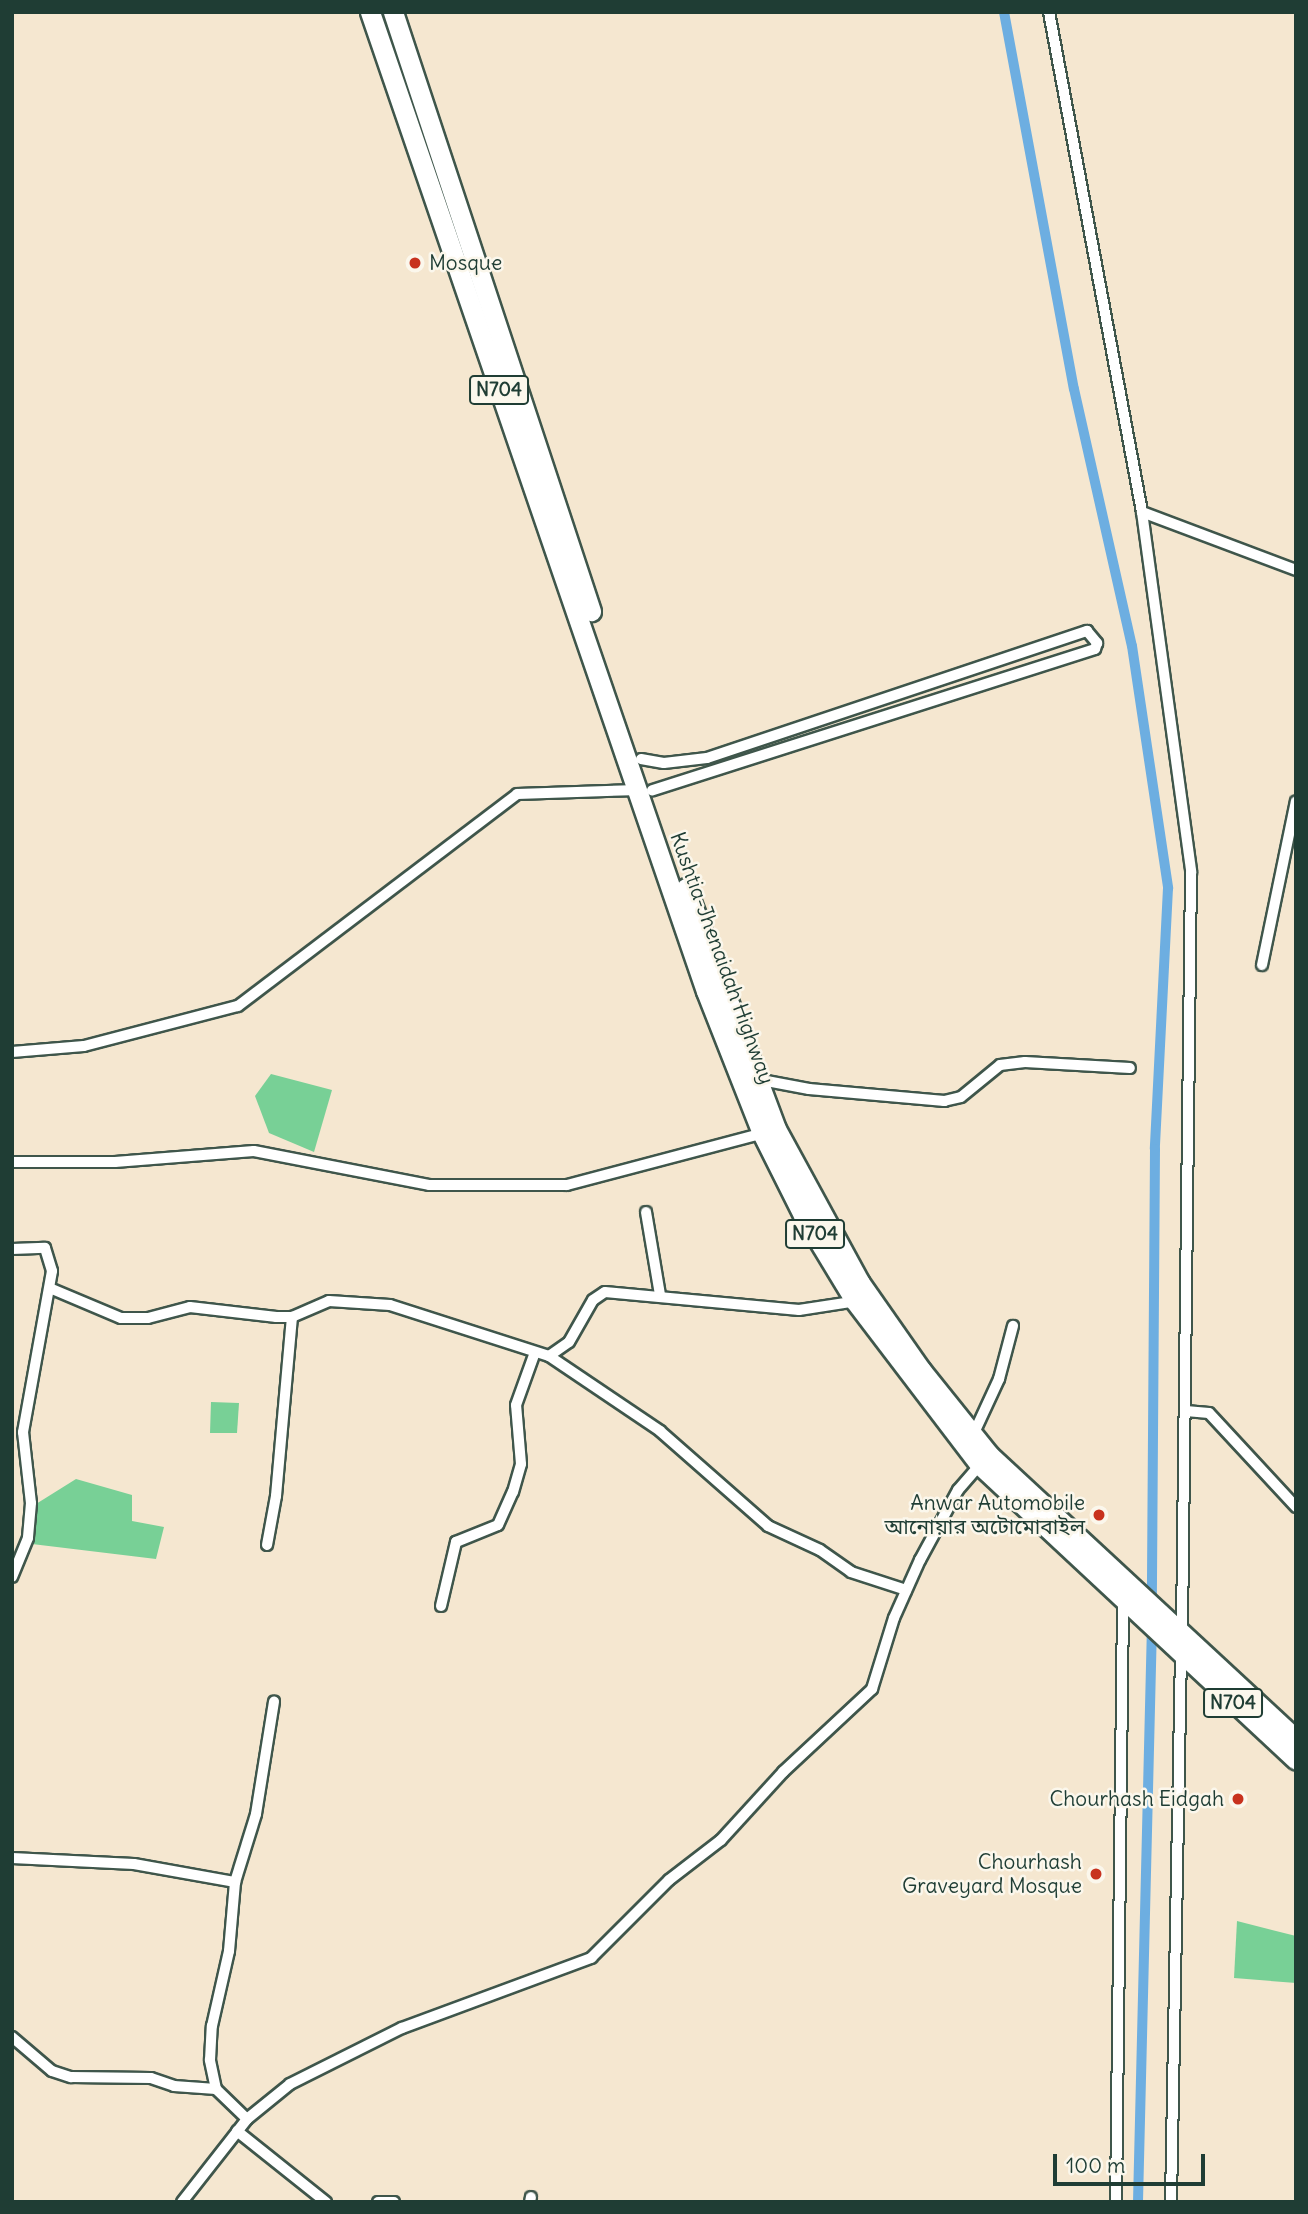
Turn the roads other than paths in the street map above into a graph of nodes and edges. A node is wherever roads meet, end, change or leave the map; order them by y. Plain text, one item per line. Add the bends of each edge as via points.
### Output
1 (370, 12) edge
2 (393, 12) edge
3 (1049, 12) edge
4 (1142, 512) junction
5 (1296, 570) edge
6 (642, 777) junction
7 (1296, 801) edge
8 (1262, 965) dead end
9 (12, 1052) edge
10 (1130, 1068) dead end
11 (756, 1079) junction
12 (769, 1131) junction
13 (12, 1162) edge
14 (646, 1212) dead end
15 (12, 1249) edge
16 (52, 1289) junction
17 (660, 1295) junction
18 (863, 1300) junction
19 (292, 1317) junction
20 (1013, 1326) dead end
21 (534, 1355) junction
22 (549, 1356) junction
23 (1186, 1411) junction
24 (974, 1433) junction
25 (984, 1460) junction
26 (1296, 1507) edge
27 (267, 1545) dead end
28 (12, 1577) edge
29 (906, 1590) junction
30 (1124, 1602) junction
31 (441, 1606) dead end
32 (1178, 1644) junction
33 (274, 1701) dead end
34 (1296, 1739) edge
35 (1296, 1760) edge
36 (12, 1858) edge
37 (235, 1882) junction
38 (12, 2037) edge
39 (216, 2090) junction
40 (247, 2119) junction
41 (237, 2131) junction
42 (182, 2202) edge
43 (326, 2202) edge
44 (378, 2202) edge
45 (394, 2202) edge
46 (1116, 2202) edge
47 (1171, 2202) edge

1 - 6 highway, Kushtia-Jhenaidah Highway / N704
2 - 6 highway, Kushtia-Jhenaidah Highway / N704
3 - 4 street
4 - 5 street
4 - 23 street via 1191,872
6 - 6 street via 664,763 707,758 1087,631 1097,643 1095,649
6 - 9 street via 517,794 238,1006 84,1046
6 - 11 highway, Kushtia-Jhenaidah Highway / N704
6 - 12 highway, Kushtia-Jhenaidah Highway / N704 via 706,991
7 - 8 street
10 - 11 street via 1025,1062 1000,1065 961,1097 944,1101 809,1089
11 - 12 highway, Kushtia-Jhenaidah Highway / N704
12 - 13 street via 567,1185 429,1185 254,1151 115,1162
12 - 18 highway, Kushtia-Jhenaidah Highway / N704
14 - 17 street
15 - 16 street via 45,1248
16 - 19 street via 121,1318 148,1318 190,1307
16 - 28 street via 23,1432 31,1503 28,1538
17 - 18 street via 799,1310
17 - 22 street via 605,1292 593,1300 569,1342
18 - 24 highway, Kushtia-Jhenaidah Highway / N704
18 - 25 highway, Kushtia-Jhenaidah Highway / N704
19 - 21 street via 329,1301 390,1305 471,1328
19 - 27 street via 276,1496
20 - 24 street via 999,1379
21 - 22 street
21 - 31 street via 516,1405 520,1464 513,1492 498,1525 456,1542
22 - 29 street via 660,1431 768,1526 820,1550 851,1572
23 - 26 street via 1209,1413
23 - 32 street
24 - 25 highway, Kushtia-Jhenaidah Highway / N704
25 - 29 street via 958,1490
25 - 30 highway, Kushtia-Jhenaidah Highway / N704
25 - 32 highway, Kushtia-Jhenaidah Highway / N704 via 1127,1579
29 - 40 street via 872,1689 783,1772 721,1840 669,1881 594,1956 402,2028 289,2084
30 - 32 highway, Kushtia-Jhenaidah Highway / N704
30 - 46 street
32 - 34 highway, Kushtia-Jhenaidah Highway / N704
32 - 35 highway, Kushtia-Jhenaidah Highway / N704
32 - 47 street
33 - 37 street via 256,1814
36 - 37 street via 134,1864
37 - 39 street via 229,1951 212,2026 210,2060
38 - 39 street via 52,2071 71,2077 151,2078 174,2086
39 - 40 street
40 - 41 street
41 - 42 street
41 - 43 street
44 - 45 street

